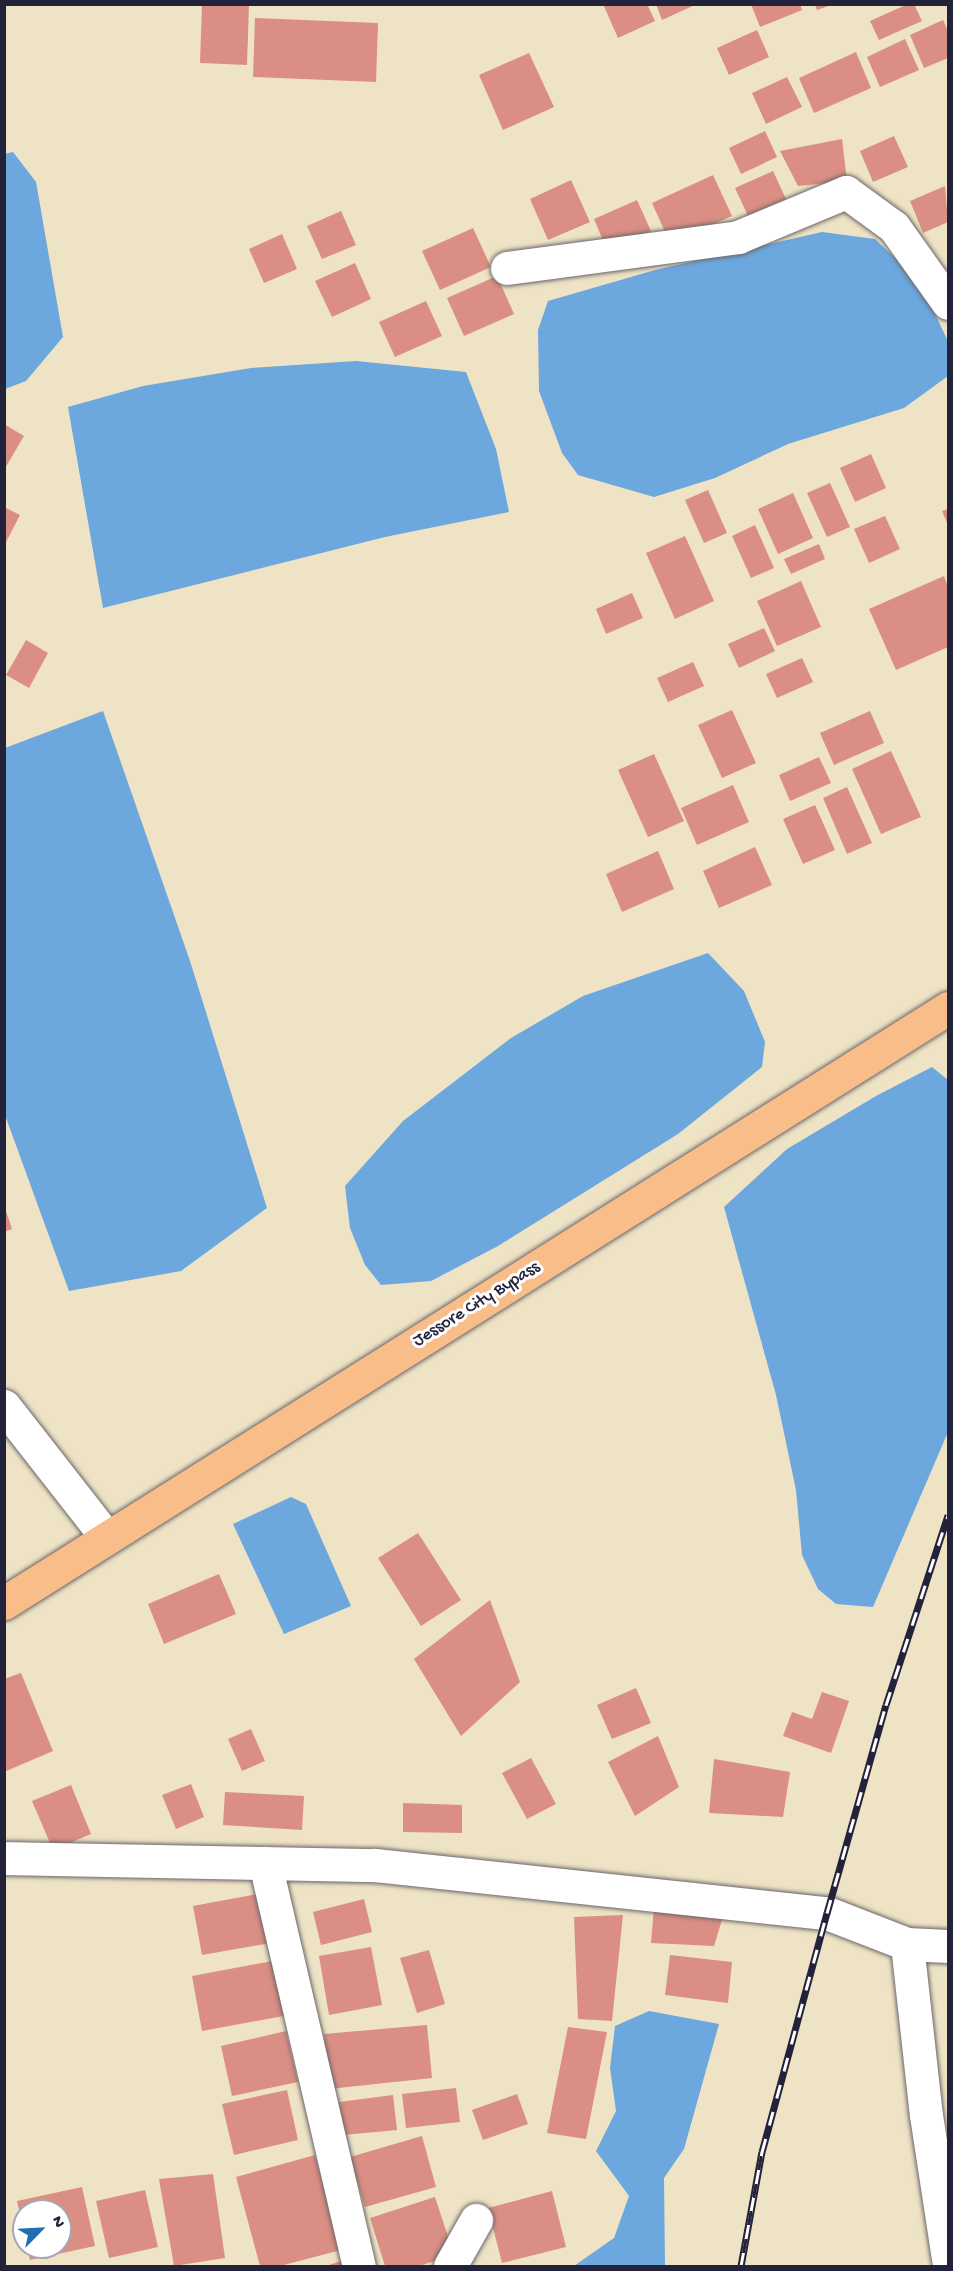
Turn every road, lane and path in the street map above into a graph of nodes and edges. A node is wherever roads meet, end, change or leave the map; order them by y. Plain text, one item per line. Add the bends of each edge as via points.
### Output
1 (507, 268) dead end
2 (948, 303) edge
3 (948, 1008) edge
4 (4, 1406) edge
5 (107, 1538) junction
6 (4, 1603) edge
7 (4, 1858) edge
8 (265, 1863) junction
9 (908, 1944) junction
10 (948, 1946) edge
11 (476, 2220) dead end
12 (948, 2259) edge
13 (359, 2266) edge
14 (450, 2266) edge

1 - 2 street via 738,237 846,192 894,227
3 - 5 highway, Jessore City Bypass
4 - 5 street
5 - 6 highway, Jessore City Bypass
7 - 8 street
8 - 9 street via 375,1865 827,1913
8 - 13 street
9 - 10 street
9 - 12 street via 926,2115
11 - 14 street

